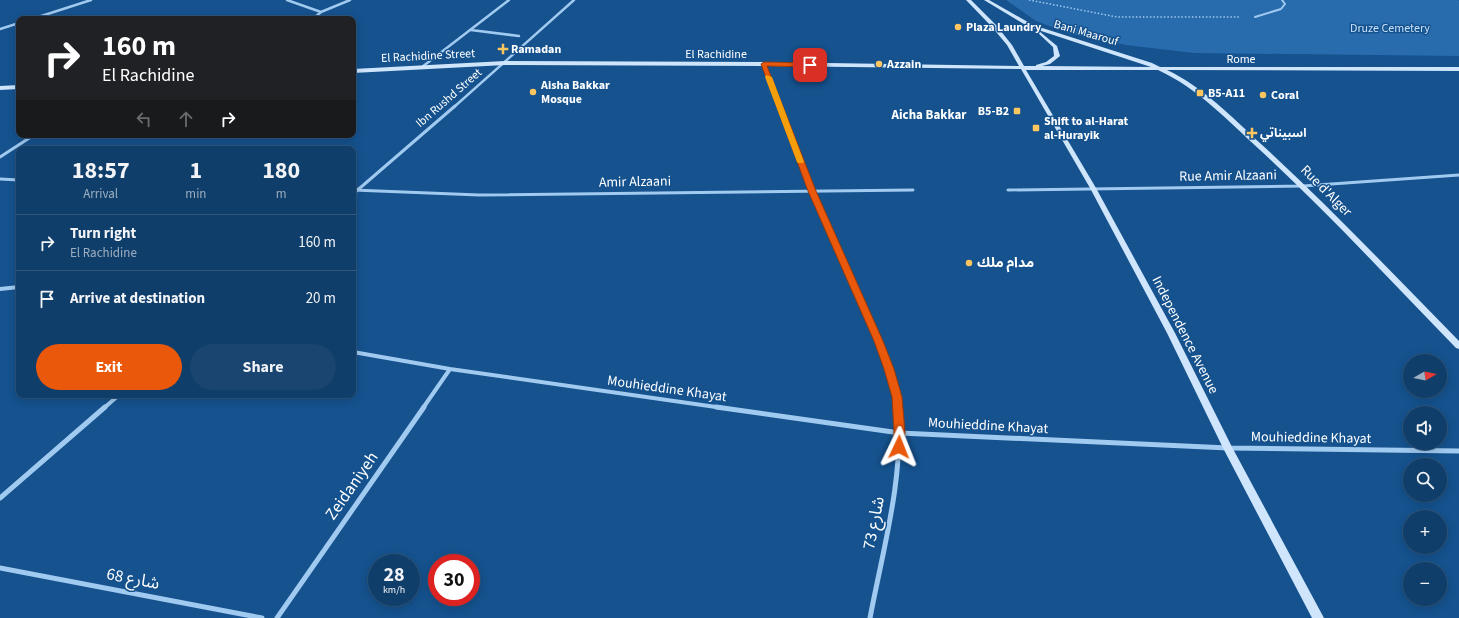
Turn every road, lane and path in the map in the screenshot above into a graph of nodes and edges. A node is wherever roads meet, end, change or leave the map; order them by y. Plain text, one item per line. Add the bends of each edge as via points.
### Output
1 (91, 0) edge
2 (287, 0) edge
3 (350, 0) edge
4 (509, 0) edge
5 (574, 0) edge
6 (968, 0) edge
7 (986, 0) edge
8 (1029, 0) edge
9 (1282, 0) edge
10 (321, 12) junction
11 (41, 16) edge
12 (316, 16) edge
13 (1255, 17) joint
14 (16, 24) edge
15 (1031, 26) junction
16 (0, 29) edge
17 (471, 30) junction
18 (518, 36) dead end
19 (505, 63) junction
20 (764, 64) junction
21 (422, 67) junction
22 (1026, 68) junction
23 (1459, 68) edge
24 (1161, 69) junction
25 (356, 71) edge
26 (16, 87) edge
27 (0, 88) edge
28 (29, 138) edge
29 (17, 146) edge
30 (16, 147) edge
31 (0, 157) edge
32 (1459, 175) edge
33 (0, 179) edge
34 (16, 180) edge
35 (1303, 186) junction
36 (1093, 188) junction
37 (356, 189) edge
38 (356, 190) edge
39 (914, 190) dead end
40 (1008, 190) dead end
41 (812, 191) junction
42 (16, 287) edge
43 (0, 289) edge
44 (1459, 346) edge
45 (356, 353) edge
46 (450, 369) junction
47 (116, 398) edge
48 (900, 432) junction
49 (1228, 448) junction
50 (1459, 451) edge
51 (0, 498) edge
52 (0, 568) edge
53 (262, 618) edge
54 (277, 618) edge
55 (870, 618) edge
56 (1318, 618) edge

1 - 11 street
2 - 10 street
3 - 10 street
4 - 17 street
5 - 19 street, Ibn Rushd Street
6 - 22 main road, Independence Avenue via 998,30
7 - 15 main road, Bani Maarouf
8 - 13 path via 1117,17
9 - 13 lane via 1285,4 1281,9
10 - 12 street
14 - 16 street
15 - 22 main road via 1052,43 1057,56 1048,63
15 - 24 main road, Bani Maarouf via 1138,59
17 - 18 street
17 - 21 street
19 - 20 main road, El Rachidine
19 - 21 main road, El Rachidine Street
19 - 37 street, Ibn Rushd Street
20 - 22 main road, El Rachidine
20 - 41 street, شارع 73
21 - 25 main road, El Rachidine Street
22 - 24 main road, Rome
22 - 36 main road, Independence Avenue
23 - 24 main road, Rome
24 - 35 main road, Rue d'Alger via 1206,96
26 - 27 main road
28 - 29 street
30 - 31 street
32 - 35 street, Rue Amir Alzaani
33 - 34 street
35 - 36 street, Rue Amir Alzaani
35 - 44 main road, Rue d'Alger
36 - 40 street
36 - 49 main road, Independence Avenue via 1171,333
38 - 41 street, Amir Alzaani via 479,195
39 - 41 street, Amir Alzaani
41 - 48 street, شارع 73 via 889,369 897,397
42 - 43 street
45 - 46 street, Mouhieddine Khayat
46 - 48 street, Mouhieddine Khayat
46 - 54 street, Zeidaniyeh
47 - 51 street
48 - 49 street, Mouhieddine Khayat
48 - 55 street, شارع 73 via 897,477
49 - 50 street, Mouhieddine Khayat
49 - 56 main road, Independence Avenue
52 - 53 street, شارع 68

